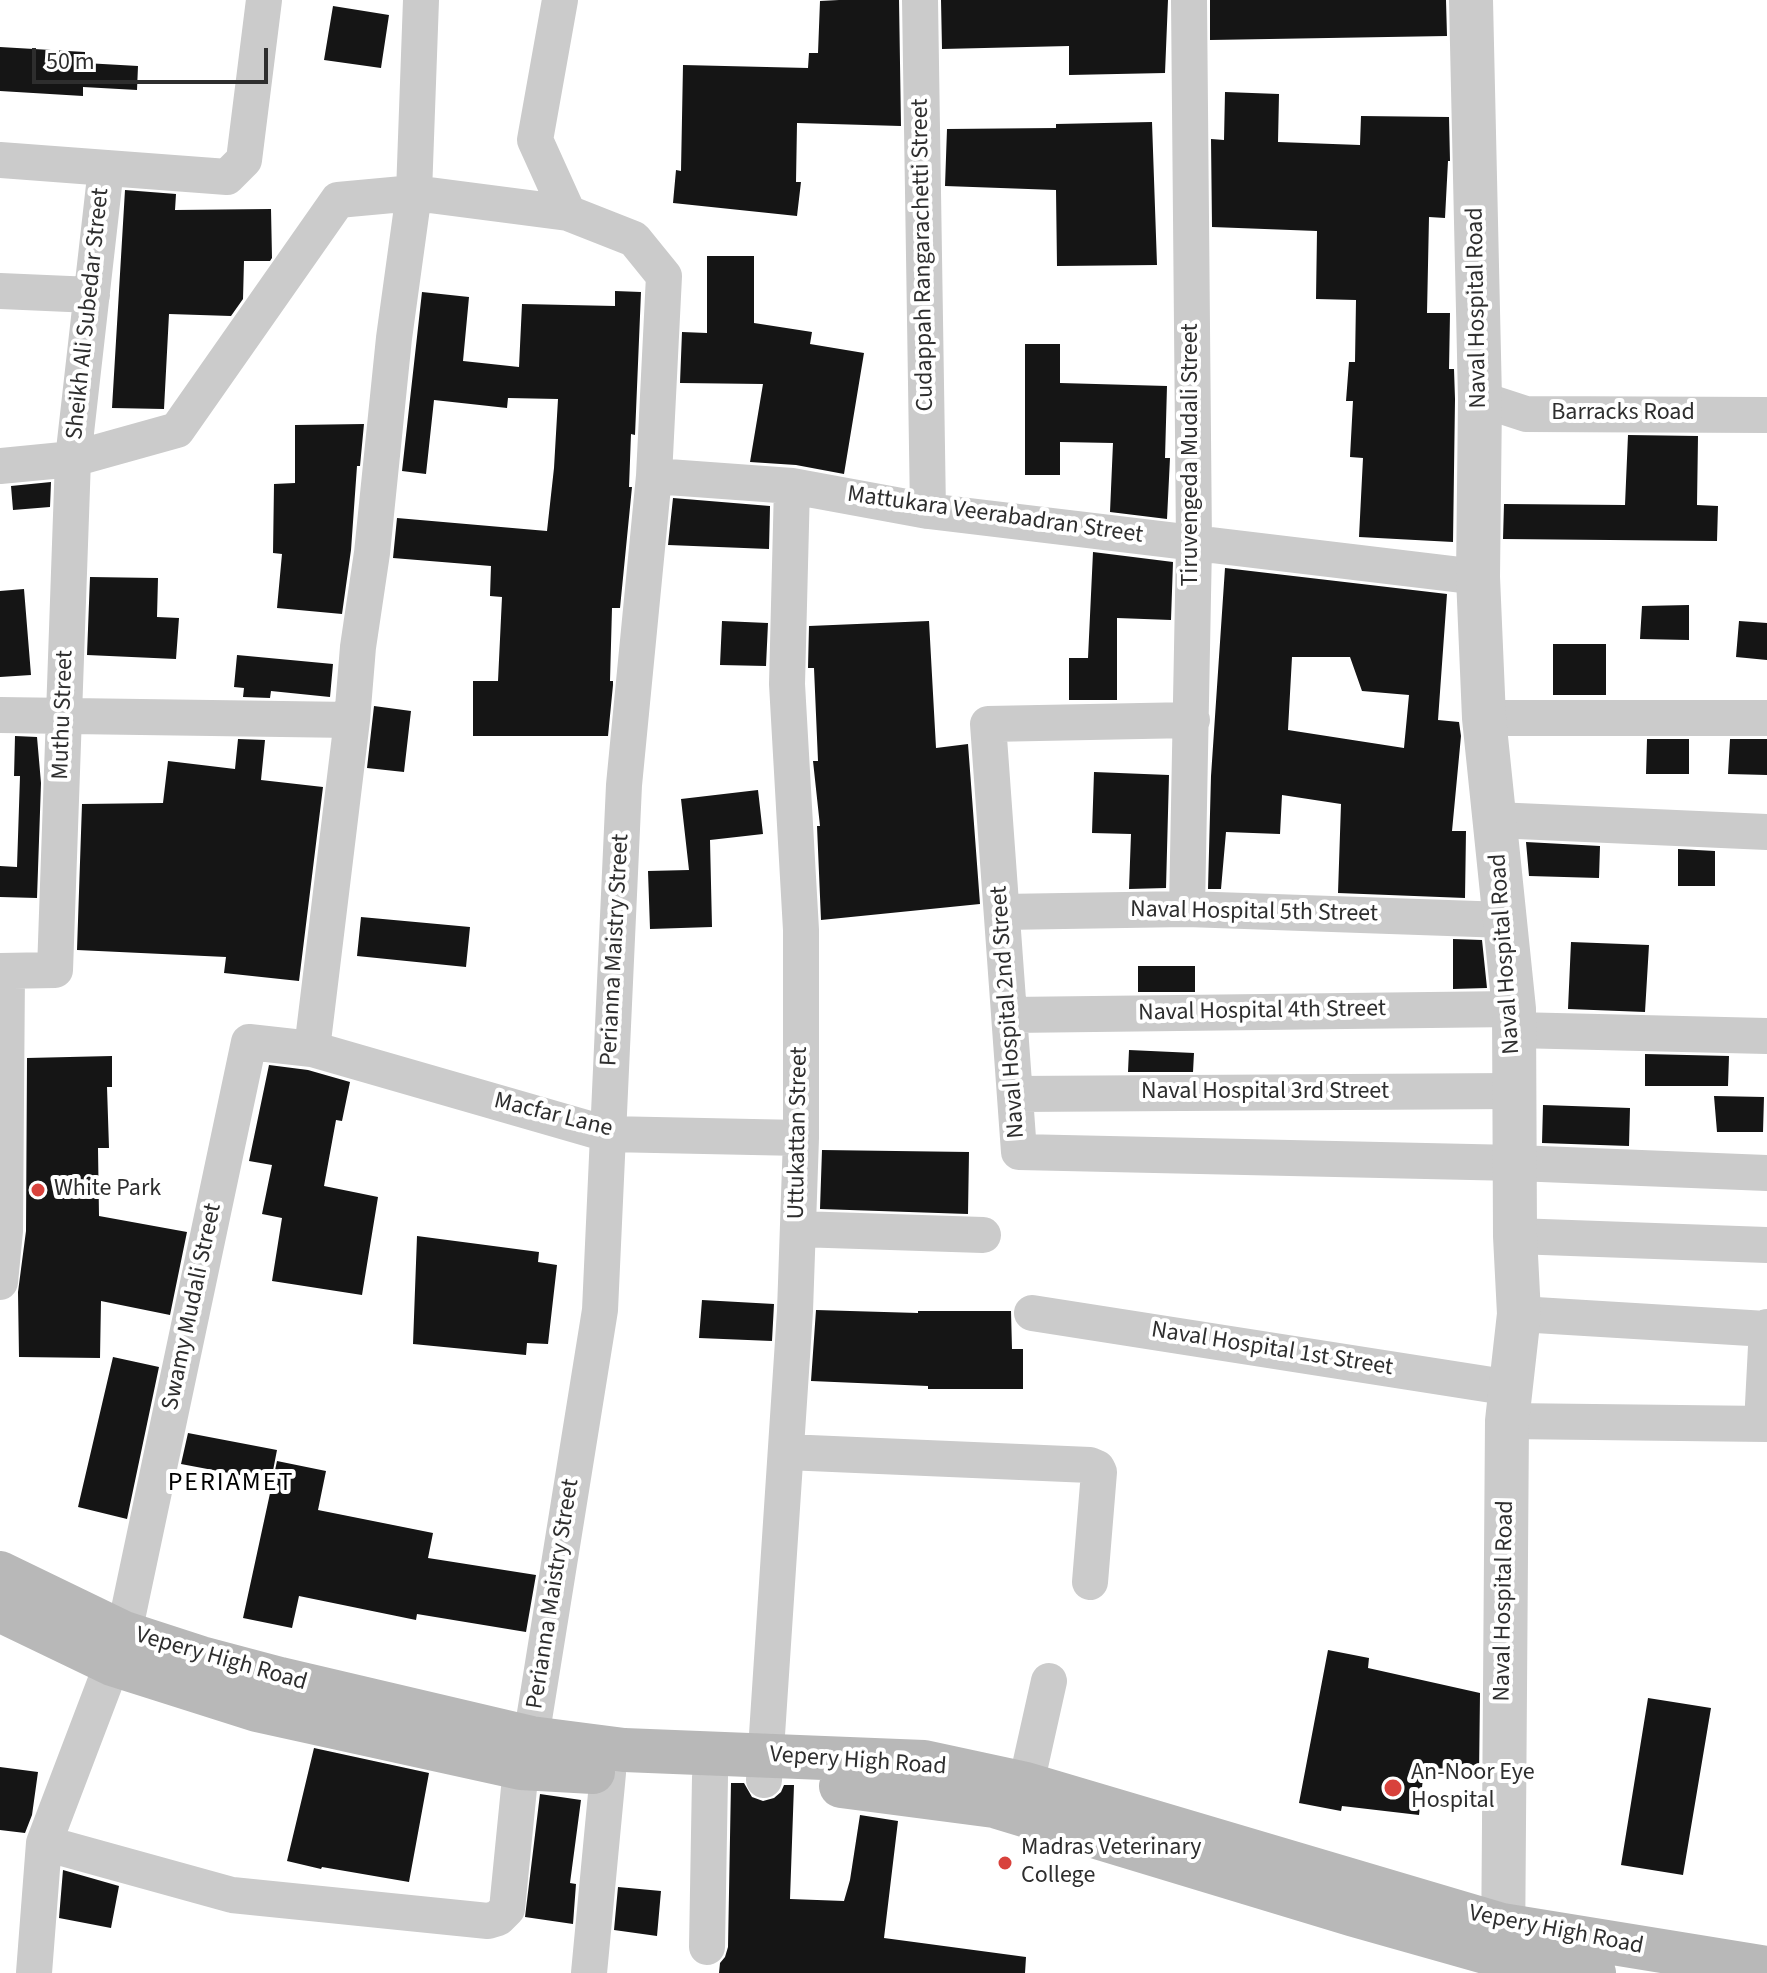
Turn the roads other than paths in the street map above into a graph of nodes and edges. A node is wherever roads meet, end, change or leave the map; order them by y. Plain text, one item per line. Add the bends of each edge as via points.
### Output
1 (264, 0) edge
2 (421, 0) edge
3 (560, 0) edge
4 (920, 0) edge
5 (1189, 0) edge
6 (1471, 0) edge
7 (0, 160) edge
8 (106, 168) junction
9 (414, 193) junction
10 (568, 213) junction
11 (0, 291) edge
12 (92, 295) junction
13 (1480, 399) junction
14 (1767, 415) edge
15 (73, 459) junction
16 (0, 466) edge
17 (654, 476) junction
18 (792, 486) junction
19 (928, 511) junction
20 (1194, 544) junction
21 (1478, 577) junction
22 (0, 715) edge
23 (65, 716) junction
24 (1484, 718) junction
25 (1767, 718) edge
26 (352, 720) junction
27 (1192, 720) junction
28 (1495, 820) junction
29 (1767, 832) edge
30 (1187, 909) junction
31 (1002, 912) junction
32 (1506, 920) junction
33 (4, 971) edge
34 (1010, 1015) junction
35 (1514, 1020) junction
36 (1767, 1036) edge
37 (312, 1049) junction
38 (1513, 1091) junction
39 (1016, 1094) junction
40 (607, 1134) junction
41 (801, 1138) junction
42 (1516, 1163) junction
43 (1767, 1173) edge
44 (798, 1229) junction
45 (3, 1231) edge
46 (983, 1235) dead end
47 (1515, 1236) junction
48 (1767, 1245) edge
49 (0, 1282) edge
50 (1032, 1313) dead end
51 (1519, 1314) junction
52 (1767, 1328) edge
53 (1509, 1404) junction
54 (1765, 1424) edge
55 (786, 1452) junction
56 (0, 1573) edge
57 (1090, 1582) dead end
58 (0, 1610) edge
59 (118, 1648) junction
60 (1049, 1681) dead end
61 (526, 1753) junction
62 (765, 1768) junction
63 (608, 1773) junction
64 (710, 1777) junction
65 (1026, 1784) junction
66 (44, 1843) junction
67 (1503, 1941) junction
68 (707, 1947) dead end
69 (1767, 1968) edge
70 (34, 1973) edge
71 (589, 1973) edge
72 (1594, 1973) edge

1 - 8 street via 244,160 227,177
2 - 9 street
3 - 10 street via 535,140
4 - 19 street, Cudappah Rangarachetti Street
5 - 20 street, Tiruvengeda Mudali Street
6 - 13 street, Naval Hospital Road
7 - 8 street
8 - 12 street, Sheikh Ali Subedar Street
9 - 10 street, Perianna Maistry Street
9 - 15 street, Perianna Maistry Street via 338,200 177,430
9 - 26 street
10 - 17 street, Perianna Maistry Street via 634,239 664,276
11 - 12 street
12 - 15 street, Sheikh Ali Subedar Street
13 - 14 street, Barracks Road via 1526,414
13 - 21 street, Naval Hospital Road
15 - 16 street, Perianna Maistry Street
15 - 23 street, Muthu Street
17 - 18 street, Mattukara Veerabadran Street
17 - 40 street, Perianna Maistry Street via 624,785
18 - 19 street, Mattukara Veerabadran Street
18 - 41 street, Uttukattan Street via 787,684 801,930
19 - 20 street, Mattukara Veerabadran Street
20 - 21 street, Mattukara Veerabadran Street
20 - 27 street, Tiruvengeda Mudali Street
21 - 24 street, Naval Hospital Road
22 - 23 street
23 - 26 street
23 - 33 street, Muthu Street via 55,970
24 - 25 street
24 - 28 street, Naval Hospital Road
26 - 37 street
27 - 30 street, Tiruvengeda Mudali Street
27 - 31 street, Naval Hospital 2nd Street via 988,724
28 - 29 street
28 - 32 street, Naval Hospital Road
30 - 31 street, Naval Hospital 5th Street
30 - 32 street, Naval Hospital 5th Street
31 - 34 street, Naval Hospital 2nd Street
32 - 35 street, Naval Hospital Road
33 - 45 street
34 - 35 street, Naval Hospital 4th Street
34 - 39 street, Naval Hospital 2nd Street
35 - 36 street, Naval Hospital 4th Street
35 - 38 street, Naval Hospital Road
37 - 40 street, Macfar Lane
37 - 59 street, Swamy Mudali Street via 249,1042
38 - 39 street, Naval Hospital 3rd Street
38 - 42 street, Naval Hospital Road
39 - 42 street, Naval Hospital 2nd Street via 1019,1152
40 - 41 street, Macfar Lane
40 - 61 street, Perianna Maistry Street via 600,1310
41 - 44 street, Uttukattan Street
42 - 43 street
42 - 47 street, Naval Hospital Road
44 - 46 street
44 - 55 street, Uttukattan Street
45 - 49 street
47 - 48 street
47 - 51 street, Naval Hospital Road
50 - 53 street, Naval Hospital 1st Street
51 - 52 street
51 - 53 street, Naval Hospital Road
52 - 54 street
53 - 54 street, Naval Hospital 1st Street
53 - 67 street, Naval Hospital Road
55 - 57 street via 1090,1465 1099,1472
55 - 62 street, Uttukattan Street
56 - 59 main road, Vepery High Road
58 - 59 main road, Vepery High Road
59 - 61 main road, Vepery High Road via 257,1710
59 - 66 street
60 - 65 street
61 - 62 main road, Vepery High Road via 624,1750
61 - 63 main road, Vepery High Road
61 - 66 street, Perianna Maistry Street via 507,1909 488,1921 232,1895
62 - 64 main road, Vepery High Road
62 - 65 main road, Vepery High Road via 924,1762
62 - 67 main road, Vepery High Road via 994,1806 1354,1915
63 - 64 main road, Vepery High Road
63 - 71 street
64 - 68 street
65 - 67 main road, Vepery High Road
66 - 70 street
67 - 69 main road, Vepery High Road
67 - 72 main road, Vepery High Road

